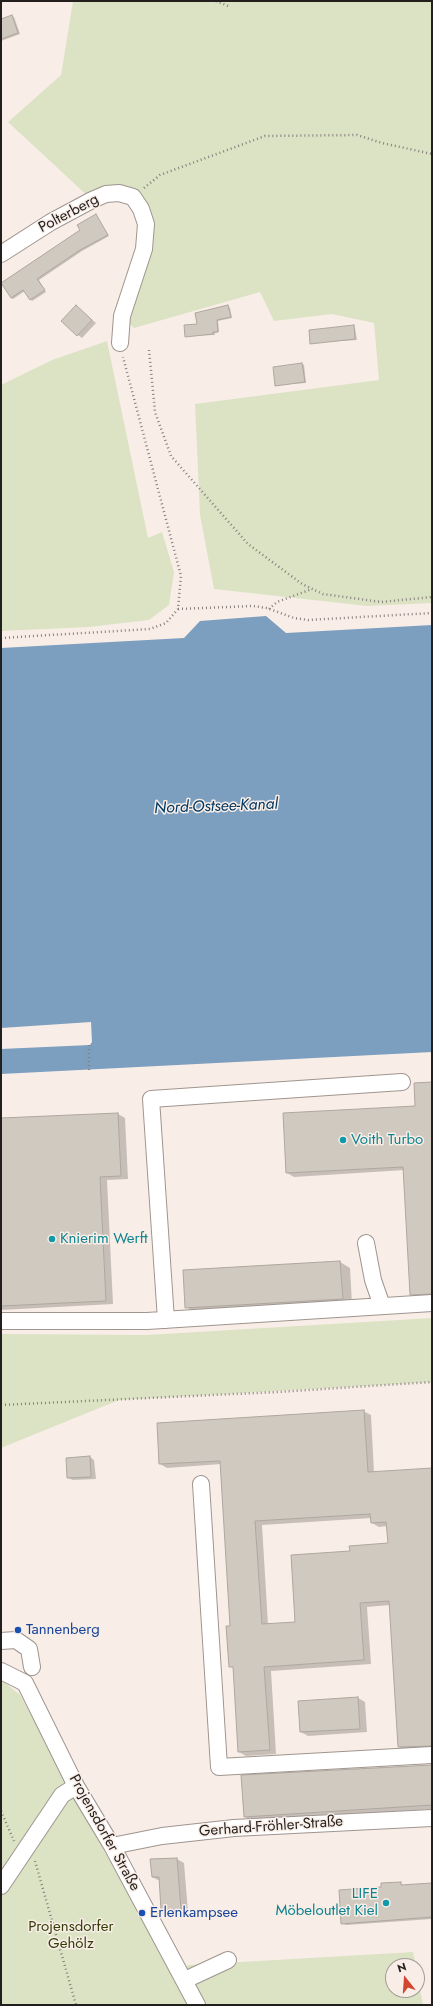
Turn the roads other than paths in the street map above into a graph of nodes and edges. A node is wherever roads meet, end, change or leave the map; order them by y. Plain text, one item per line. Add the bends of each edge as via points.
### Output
1 (1, 254) edge
2 (120, 343) road end
3 (402, 1082) dead end
4 (366, 1243) dead end
5 (432, 1303) edge
6 (382, 1306) junction
7 (166, 1320) junction
8 (1, 1321) edge
9 (201, 1484) dead end
10 (1, 1641) edge
11 (32, 1667) dead end
12 (1, 1671) edge
13 (432, 1755) edge
14 (76, 1786) junction
15 (432, 1818) edge
16 (112, 1846) junction
17 (1, 1886) edge
18 (228, 1960) dead end
19 (185, 1980) junction
20 (197, 2005) edge

1 - 2 street, Polterberg via 51,222 92,200 106,194 119,193 133,197 141,209 146,230 144,250 122,316
3 - 7 street via 151,1099
4 - 6 street via 373,1280
5 - 6 street
6 - 7 street
7 - 8 street
9 - 13 street via 219,1767
10 - 11 street via 16,1640 29,1649
12 - 14 street, Projensdorfer Straße via 25,1683
14 - 16 street, Projensdorfer Straße
14 - 17 street via 62,1795
15 - 16 street, Gerhard-Fröhler-Straße via 234,1828 162,1836
16 - 19 street, Projensdorfer Straße
18 - 19 street
19 - 20 street, Projensdorfer Straße

